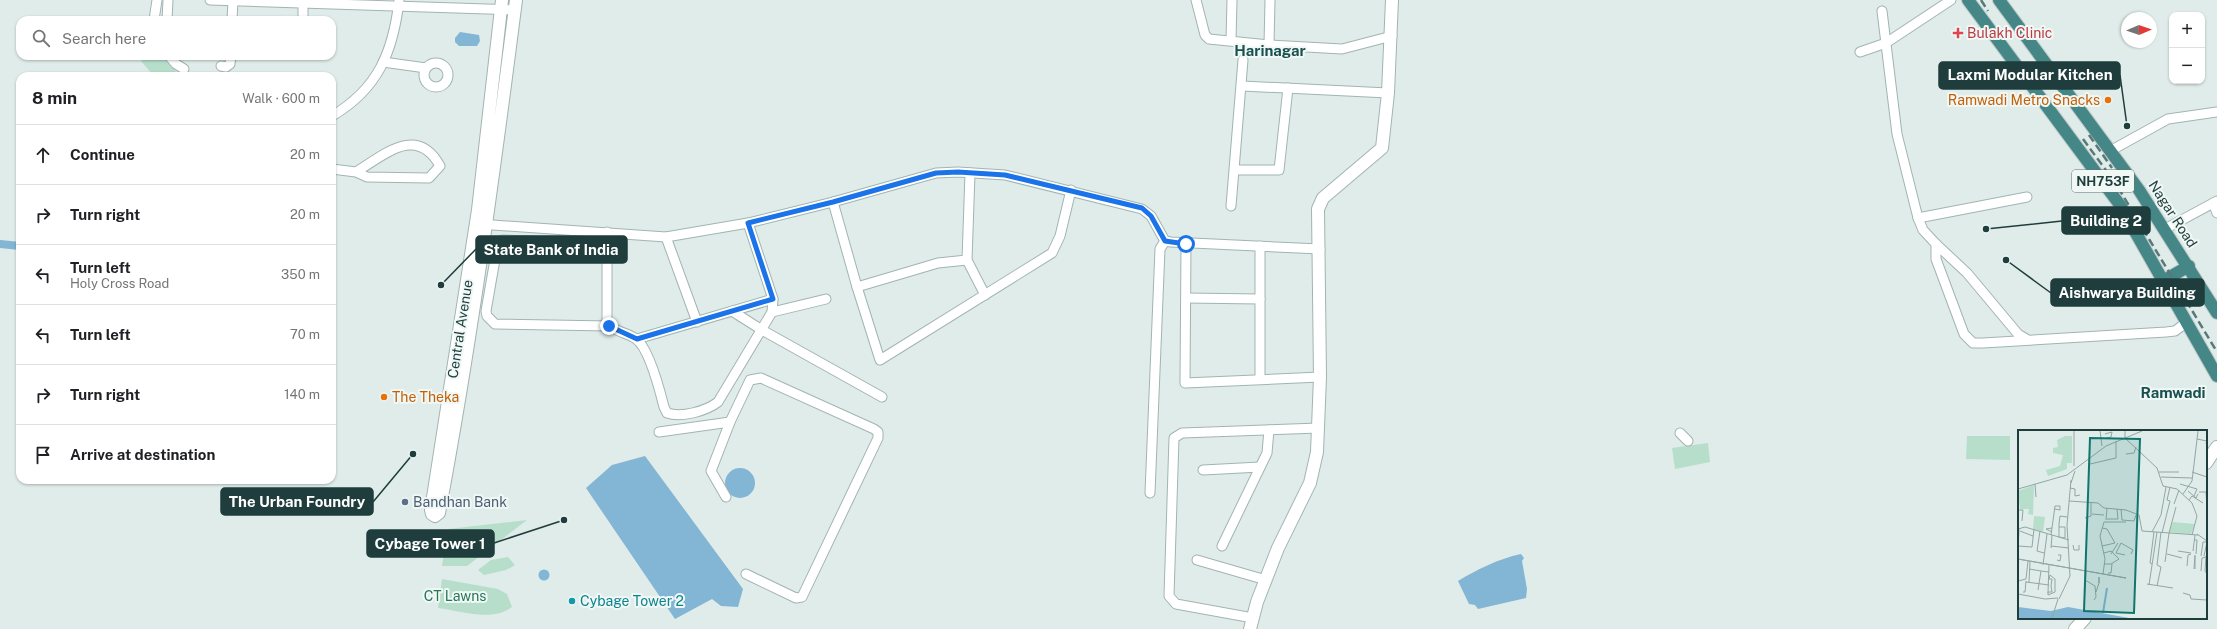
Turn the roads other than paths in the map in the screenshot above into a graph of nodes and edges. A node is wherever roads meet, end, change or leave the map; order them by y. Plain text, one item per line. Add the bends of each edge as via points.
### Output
1 (156, 0) edge
2 (168, 0) edge
3 (210, 0) edge
4 (1196, 0) edge
5 (1232, 0) edge
6 (1270, 0) edge
7 (1392, 0) edge
8 (1951, 0) edge
9 (1968, 0) edge
10 (1999, 0) edge
11 (233, 1) edge
12 (303, 2) edge
13 (514, 2) edge
14 (398, 3) edge
15 (502, 4) edge
16 (1882, 11) dead end
17 (154, 16) edge
18 (167, 16) edge
19 (232, 16) edge
20 (303, 16) edge
21 (1392, 36) junction
22 (1231, 40) junction
23 (1886, 43) junction
24 (1269, 45) junction
25 (1860, 52) dead end
26 (172, 60) edge
27 (230, 60) edge
28 (1243, 60) dead end
29 (383, 62) junction
30 (221, 66) dead end
31 (426, 68) dead end
32 (184, 69) dead end
33 (1242, 86) junction
34 (1288, 88) junction
35 (1388, 93) junction
36 (2217, 112) edge
37 (336, 113) edge
38 (2110, 151) junction
39 (336, 170) edge
40 (1235, 170) junction
41 (356, 172) junction
42 (970, 172) junction
43 (1071, 190) junction
44 (2027, 196) dead end
45 (833, 202) junction
46 (2215, 202) edge
47 (1231, 206) dead end
48 (2217, 213) edge
49 (1918, 218) junction
50 (748, 223) junction
51 (482, 225) junction
52 (2165, 229) junction
53 (607, 232) junction
54 (666, 237) junction
55 (1165, 241) junction
56 (607, 243) junction
57 (1186, 244) junction
58 (1936, 244) junction
59 (1260, 246) junction
60 (1320, 248) junction
61 (967, 260) junction
62 (2189, 266) junction
63 (2163, 281) junction
64 (857, 287) junction
65 (985, 295) junction
66 (1186, 298) junction
67 (773, 299) junction
68 (826, 299) dead end
69 (1260, 299) junction
70 (732, 311) junction
71 (772, 312) junction
72 (2217, 312) edge
73 (697, 322) junction
74 (2187, 322) junction
75 (609, 326) junction
76 (762, 330) junction
77 (637, 339) junction
78 (2028, 340) junction
79 (2217, 376) edge
80 (1320, 377) junction
81 (1260, 379) junction
82 (882, 397) dead end
83 (451, 417) junction
84 (730, 422) junction
85 (1319, 428) junction
86 (1269, 430) junction
87 (659, 432) dead end
88 (1680, 433) dead end
89 (1688, 441) dead end
90 (2217, 447) edge
91 (2207, 462) edge
92 (1260, 467) junction
93 (1203, 470) dead end
94 (1150, 493) dead end
95 (726, 497) dead end
96 (1222, 546) dead end
97 (1197, 560) dead end
98 (746, 574) dead end
99 (1266, 580) junction
100 (2084, 619) edge
101 (1252, 623) edge
102 (2075, 629) edge

1 - 17 street
2 - 18 street
3 - 11 street
4 - 22 street via 1206,38
5 - 22 street
6 - 24 street
7 - 21 street
8 - 23 street
9 - 63 highway, NH753F via 2120,205
10 - 38 highway, Nagar Road / NH753F
11 - 12 street
11 - 19 street
12 - 14 street
12 - 20 street
13 - 15 street
13 - 51 street, Central Avenue
14 - 15 street
14 - 29 street via 395,32
15 - 51 street, Central Avenue
16 - 23 street
21 - 24 street via 1342,49
21 - 35 street
22 - 24 street
23 - 25 street
23 - 49 street via 1897,134
26 - 32 street
27 - 30 street via 226,67
28 - 33 street
29 - 31 street
29 - 37 street via 362,94
33 - 34 street
33 - 40 street
34 - 35 street
34 - 40 street via 1279,170
35 - 60 street via 1382,148 1320,203
36 - 38 street via 2168,119
38 - 52 highway, Nagar Road / NH753F
39 - 41 street
40 - 47 street
41 - 41 street via 367,177 429,178 440,166 434,156 420,144 404,145 391,150
42 - 43 street via 1005,175
42 - 45 street via 936,173
42 - 61 street
43 - 55 street via 1142,208 1151,216
43 - 65 street via 1060,236 1052,253
44 - 49 street
45 - 50 street
45 - 64 street
46 - 48 street
46 - 52 street
49 - 58 street via 1923,230
50 - 54 street
50 - 67 street
51 - 53 street
51 - 83 street, Central Avenue
52 - 62 highway, Nagar Road / NH753F
53 - 54 street
53 - 56 street
54 - 73 street
55 - 57 street
55 - 94 street via 1160,249
56 - 75 street
56 - 75 street via 502,240 497,248 486,312 495,324
57 - 59 street
57 - 66 street
58 - 78 street via 1967,273 2018,334
58 - 78 street via 1936,258 1968,339 1973,343
59 - 60 street
59 - 69 street
60 - 80 street
61 - 64 street via 938,262
61 - 65 street
62 - 63 highway
62 - 72 highway, Nagar Road / NH753F
63 - 74 highway, NH753F
64 - 65 street via 880,360
66 - 69 street
66 - 81 street via 1185,383
67 - 70 street
67 - 71 street
68 - 71 street
69 - 81 street
70 - 73 street
70 - 76 street
71 - 76 street
73 - 77 street
74 - 78 street via 2175,330 2166,332
74 - 79 highway, NH753F
75 - 77 street
76 - 77 street via 718,402 712,407 679,415 667,413 645,352
76 - 82 street
80 - 81 street
80 - 85 street
83 - 83 street, Central Avenue via 439,513 436,516 431,510
84 - 87 street
84 - 95 street via 711,471
84 - 98 street via 750,380 761,378 878,432 878,438 802,597 796,598
85 - 86 street
85 - 99 street via 1310,482 1278,548
86 - 92 street via 1269,446
86 - 101 street via 1182,433 1174,438 1173,444 1169,596 1176,604
88 - 89 street
90 - 91 street
92 - 93 street
92 - 96 street
97 - 99 street
99 - 101 street
100 - 102 street

